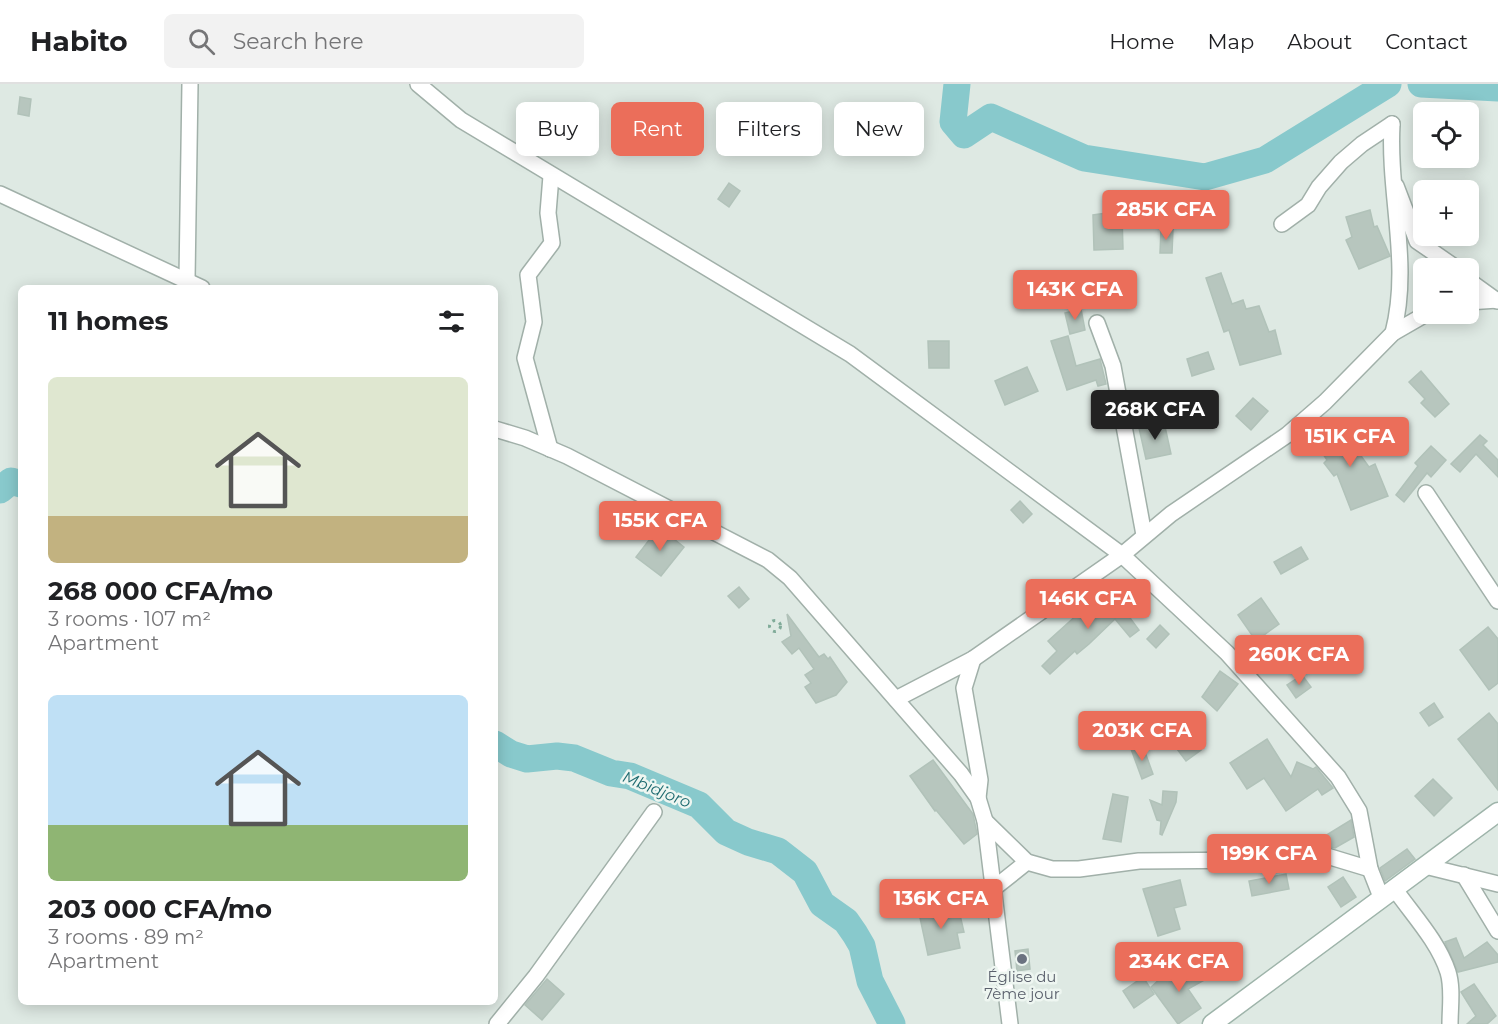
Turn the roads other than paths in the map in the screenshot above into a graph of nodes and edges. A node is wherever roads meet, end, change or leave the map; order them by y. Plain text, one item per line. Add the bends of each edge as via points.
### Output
1 (190, 84) edge
2 (418, 84) edge
3 (551, 176) junction
4 (1392, 178) junction
5 (0, 194) edge
6 (1282, 224) dead end
7 (1442, 258) edge
8 (186, 279) junction
9 (197, 285) edge
10 (1479, 288) edge
11 (1497, 300) edge
12 (1479, 301) edge
13 (1413, 321) edge
14 (1097, 323) dead end
15 (1393, 333) junction
16 (498, 430) edge
17 (550, 449) junction
18 (1426, 493) dead end
19 (1144, 535) junction
20 (1122, 555) junction
21 (1498, 601) edge
22 (973, 659) junction
23 (896, 699) junction
24 (978, 798) junction
25 (654, 812) dead end
26 (1498, 812) edge
27 (984, 821) junction
28 (1027, 862) junction
29 (1425, 866) junction
30 (1370, 869) junction
31 (1464, 875) junction
32 (1498, 884) edge
33 (993, 889) junction
34 (1388, 893) junction
35 (1498, 931) edge
36 (497, 1024) edge
37 (1011, 1024) edge
38 (1212, 1024) edge
39 (1450, 1024) edge

1 - 8 street
2 - 3 street via 461,120
3 - 17 street via 548,213 552,243 528,275 534,322 525,355
3 - 20 street via 850,354
4 - 6 street via 1392,124 1341,162 1308,205
4 - 7 street via 1417,241
4 - 15 street via 1402,274
5 - 8 street
8 - 9 street
10 - 11 street
11 - 12 street
13 - 15 street
14 - 19 street via 1113,366
15 - 19 street via 1287,435
16 - 17 street
17 - 23 street via 768,560 790,578
18 - 21 street
19 - 20 street
20 - 22 street
20 - 30 street via 1227,653 1338,777 1359,811
22 - 23 street
22 - 24 street via 964,688 980,780
23 - 24 street
24 - 27 street
25 - 36 street
26 - 29 street
27 - 28 street
27 - 33 street
28 - 30 street via 1052,869 1079,869 1139,861 1260,860 1313,855
28 - 33 street
29 - 31 street
29 - 34 street
30 - 34 street
31 - 32 street
31 - 35 street
33 - 37 street
34 - 38 street
34 - 39 street via 1436,948 1447,971

